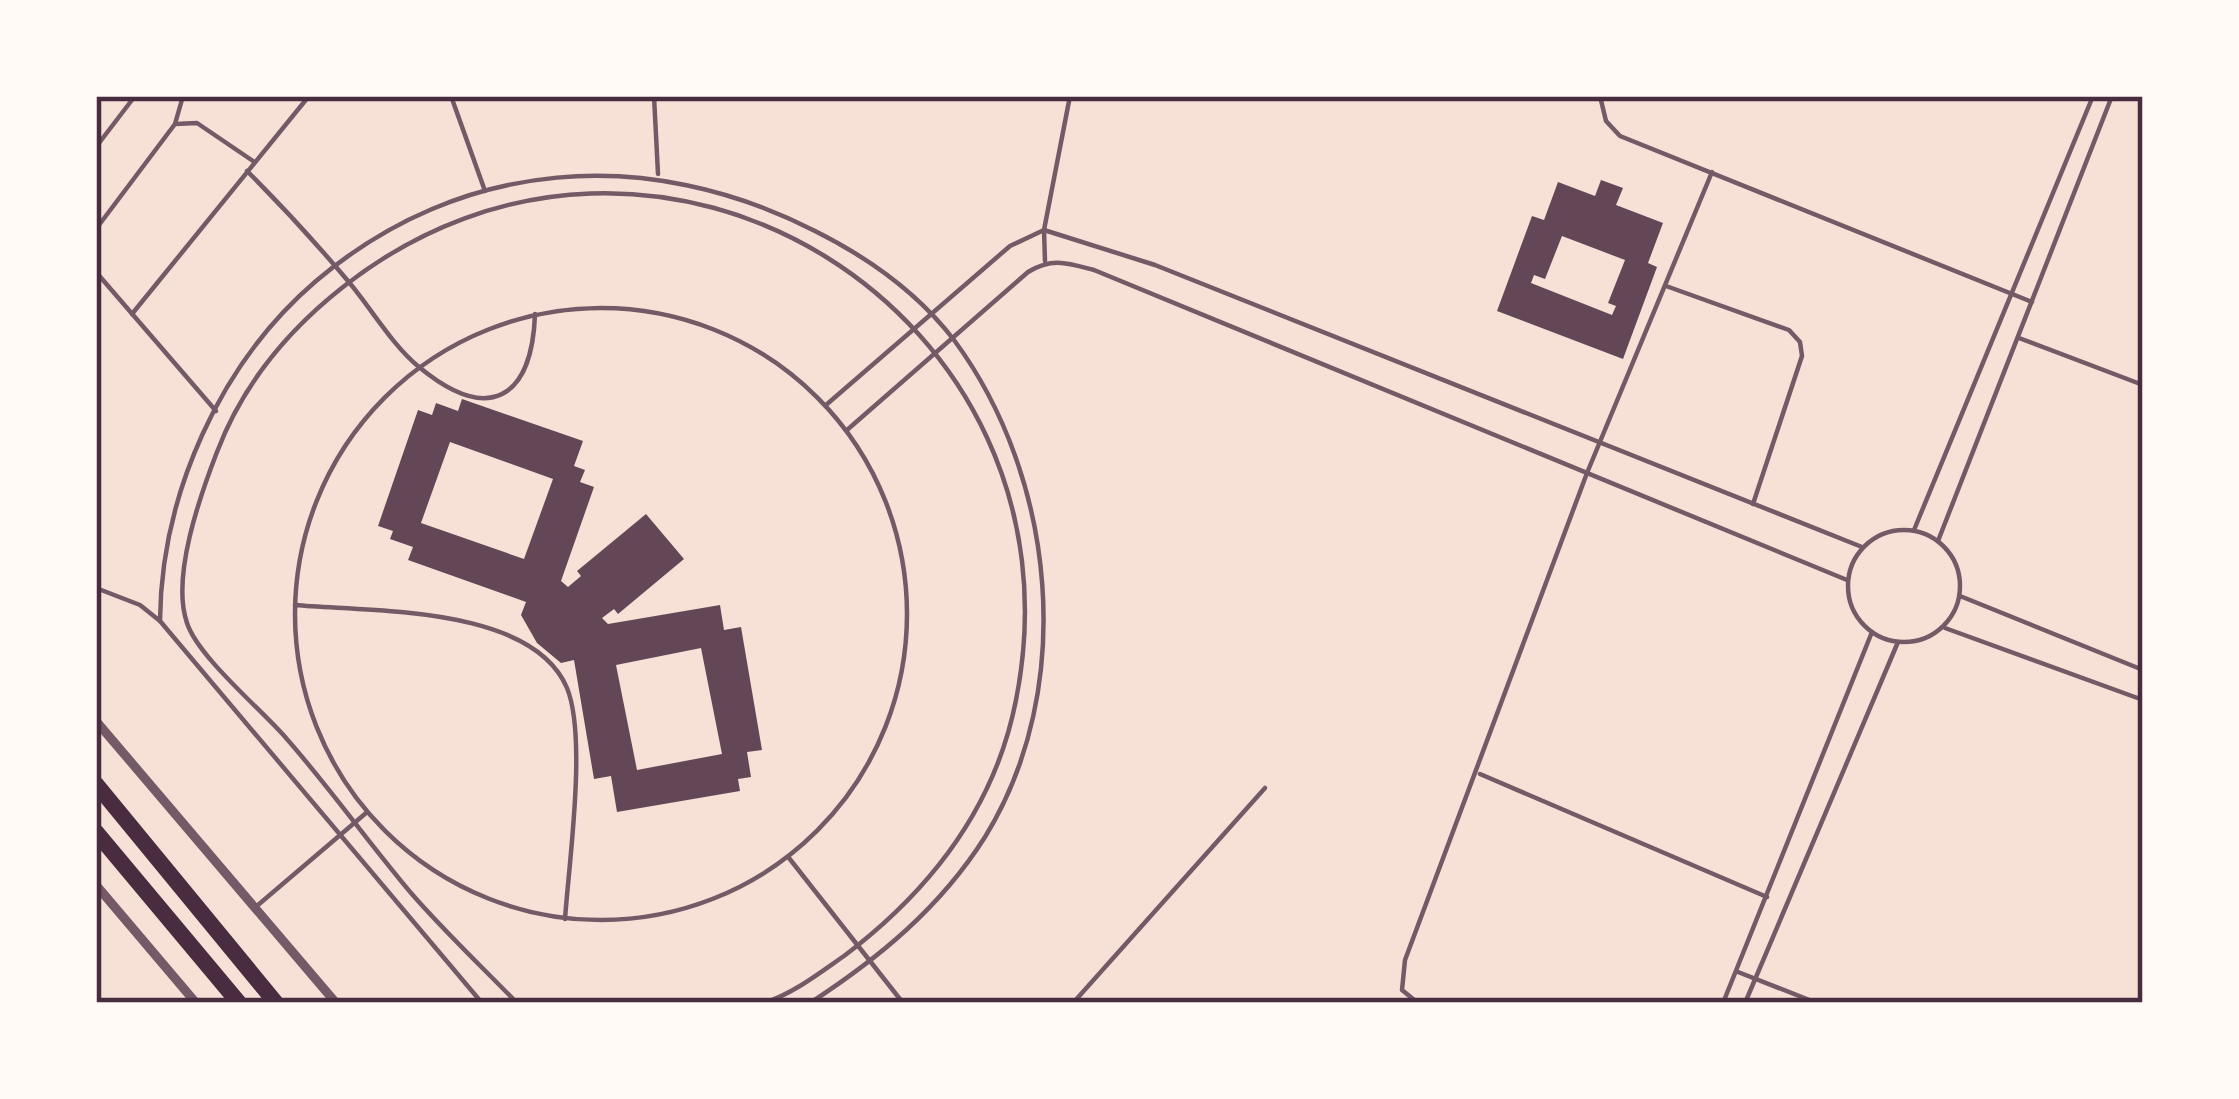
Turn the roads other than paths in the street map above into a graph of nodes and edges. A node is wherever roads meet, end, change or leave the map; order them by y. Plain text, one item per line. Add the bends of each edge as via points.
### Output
1 (135, 96) edge
2 (183, 96) edge
3 (309, 96) edge
4 (451, 96) edge
5 (654, 96) edge
6 (1070, 96) edge
7 (1600, 96) edge
8 (2093, 96) edge
9 (2112, 96) edge
10 (176, 124) junction
11 (96, 147) edge
12 (255, 162) junction
13 (247, 171) junction
14 (1712, 172) junction
15 (658, 177) junction
16 (485, 191) junction
17 (96, 229) edge
18 (1044, 230) junction
19 (1045, 261) junction
20 (335, 266) junction
21 (96, 272) edge
22 (349, 282) junction
23 (1666, 286) junction
24 (2012, 294) junction
25 (2032, 302) junction
26 (132, 314) junction
27 (535, 314) junction
28 (930, 316) junction
29 (916, 330) junction
30 (2018, 338) junction
31 (953, 339) junction
32 (936, 357) junction
33 (418, 367) junction
34 (2143, 385) edge
35 (826, 405) junction
36 (216, 411) junction
37 (847, 430) junction
38 (1599, 444) junction
39 (1587, 473) junction
40 (1753, 504) junction
41 (1914, 530) junction
42 (1938, 541) junction
43 (1862, 547) junction
44 (1847, 580) junction
45 (96, 588) edge
46 (1960, 596) junction
47 (293, 605) junction
48 (160, 621) junction
49 (1942, 627) junction
50 (1872, 632) junction
51 (1898, 642) junction
52 (2143, 670) edge
53 (2143, 700) edge
54 (96, 721) edge
55 (1479, 774) junction
56 (96, 784) edge
57 (1265, 788) dead end
58 (366, 812) junction
59 (354, 822) junction
60 (96, 832) edge
61 (338, 836) junction
62 (789, 858) junction
63 (96, 885) edge
64 (1767, 897) junction
65 (254, 909) junction
66 (566, 919) junction
67 (858, 945) junction
68 (870, 962) junction
69 (1736, 971) junction
70 (1754, 978) junction
71 (196, 1003) edge
72 (238, 1003) edge
73 (276, 1003) edge
74 (336, 1003) edge
75 (482, 1003) edge
76 (517, 1003) edge
77 (764, 1003) edge
78 (810, 1003) edge
79 (903, 1003) edge
80 (1073, 1003) edge
81 (1418, 1003) edge
82 (1724, 1003) edge
83 (1745, 1003) edge
84 (1816, 1003) edge

1 - 11 lane
2 - 10 lane
3 - 12 lane
4 - 16 lane
5 - 15 lane
6 - 18 lane
7 - 14 lane via 1606,122 1620,136
8 - 24 lane
9 - 25 lane
10 - 12 lane via 197,123
10 - 17 lane
12 - 13 lane
13 - 20 lane
13 - 26 lane
14 - 23 lane
14 - 24 lane
15 - 16 lane via 559,177
15 - 28 lane via 802,224 891,276
16 - 20 lane via 412,216
18 - 19 lane
18 - 28 lane via 1010,246
18 - 38 lane via 1155,266
19 - 31 lane
19 - 39 lane via 1094,270
20 - 22 lane
20 - 36 lane via 263,335
21 - 26 lane
22 - 29 lane via 381,256 475,214 565,194 622,192 728,211 807,246 878,290
22 - 33 lane
22 - 59 lane via 272,355 238,408 196,512 183,599 195,638
23 - 38 lane
23 - 40 lane via 1789,330 1800,342
24 - 25 lane
24 - 41 lane
25 - 30 lane
26 - 36 lane
27 - 33 lane via 454,344
27 - 33 lane via 531,361 499,398 469,397
27 - 35 lane via 599,307 662,313 760,353
28 - 29 lane
28 - 31 lane
29 - 32 lane
29 - 35 lane
30 - 34 lane
30 - 42 lane
31 - 32 lane
31 - 68 lane via 1018,456 1031,505 1043,626 1038,677 1010,784 986,835 945,892
32 - 37 lane
32 - 67 lane via 997,464 1014,526 1023,645 1016,700 1003,752 954,849 891,921
33 - 47 lane via 367,413 328,471 302,536
35 - 37 lane
36 - 48 lane via 181,492
37 - 62 lane via 886,500 902,557 906,656 876,750 846,802
38 - 39 lane
38 - 40 lane
39 - 44 lane
39 - 55 lane
40 - 43 lane
41 - 42 lane
41 - 43 lane via 1886,532
42 - 46 lane via 1957,565
43 - 44 lane
44 - 50 lane via 1852,610
45 - 48 lane
46 - 49 lane
46 - 52 lane
47 - 58 lane via 300,679 325,750
47 - 66 lane via 474,623 546,658 568,690 574,746
48 - 61 lane
49 - 51 lane
49 - 53 lane
50 - 51 lane
50 - 64 lane
51 - 70 lane
54 - 65 street
55 - 64 lane
55 - 81 lane via 1401,977 1402,990
56 - 73 highway
57 - 80 lane
58 - 59 lane
58 - 66 lane via 423,864 491,901
59 - 61 lane
59 - 76 lane
60 - 72 highway
61 - 65 lane
61 - 75 lane
62 - 66 lane via 749,884 660,915
62 - 67 lane
63 - 71 street
64 - 69 lane
65 - 74 street
67 - 68 lane
67 - 77 lane
68 - 78 lane
68 - 79 lane
69 - 70 lane
69 - 82 lane
70 - 83 lane
70 - 84 lane

